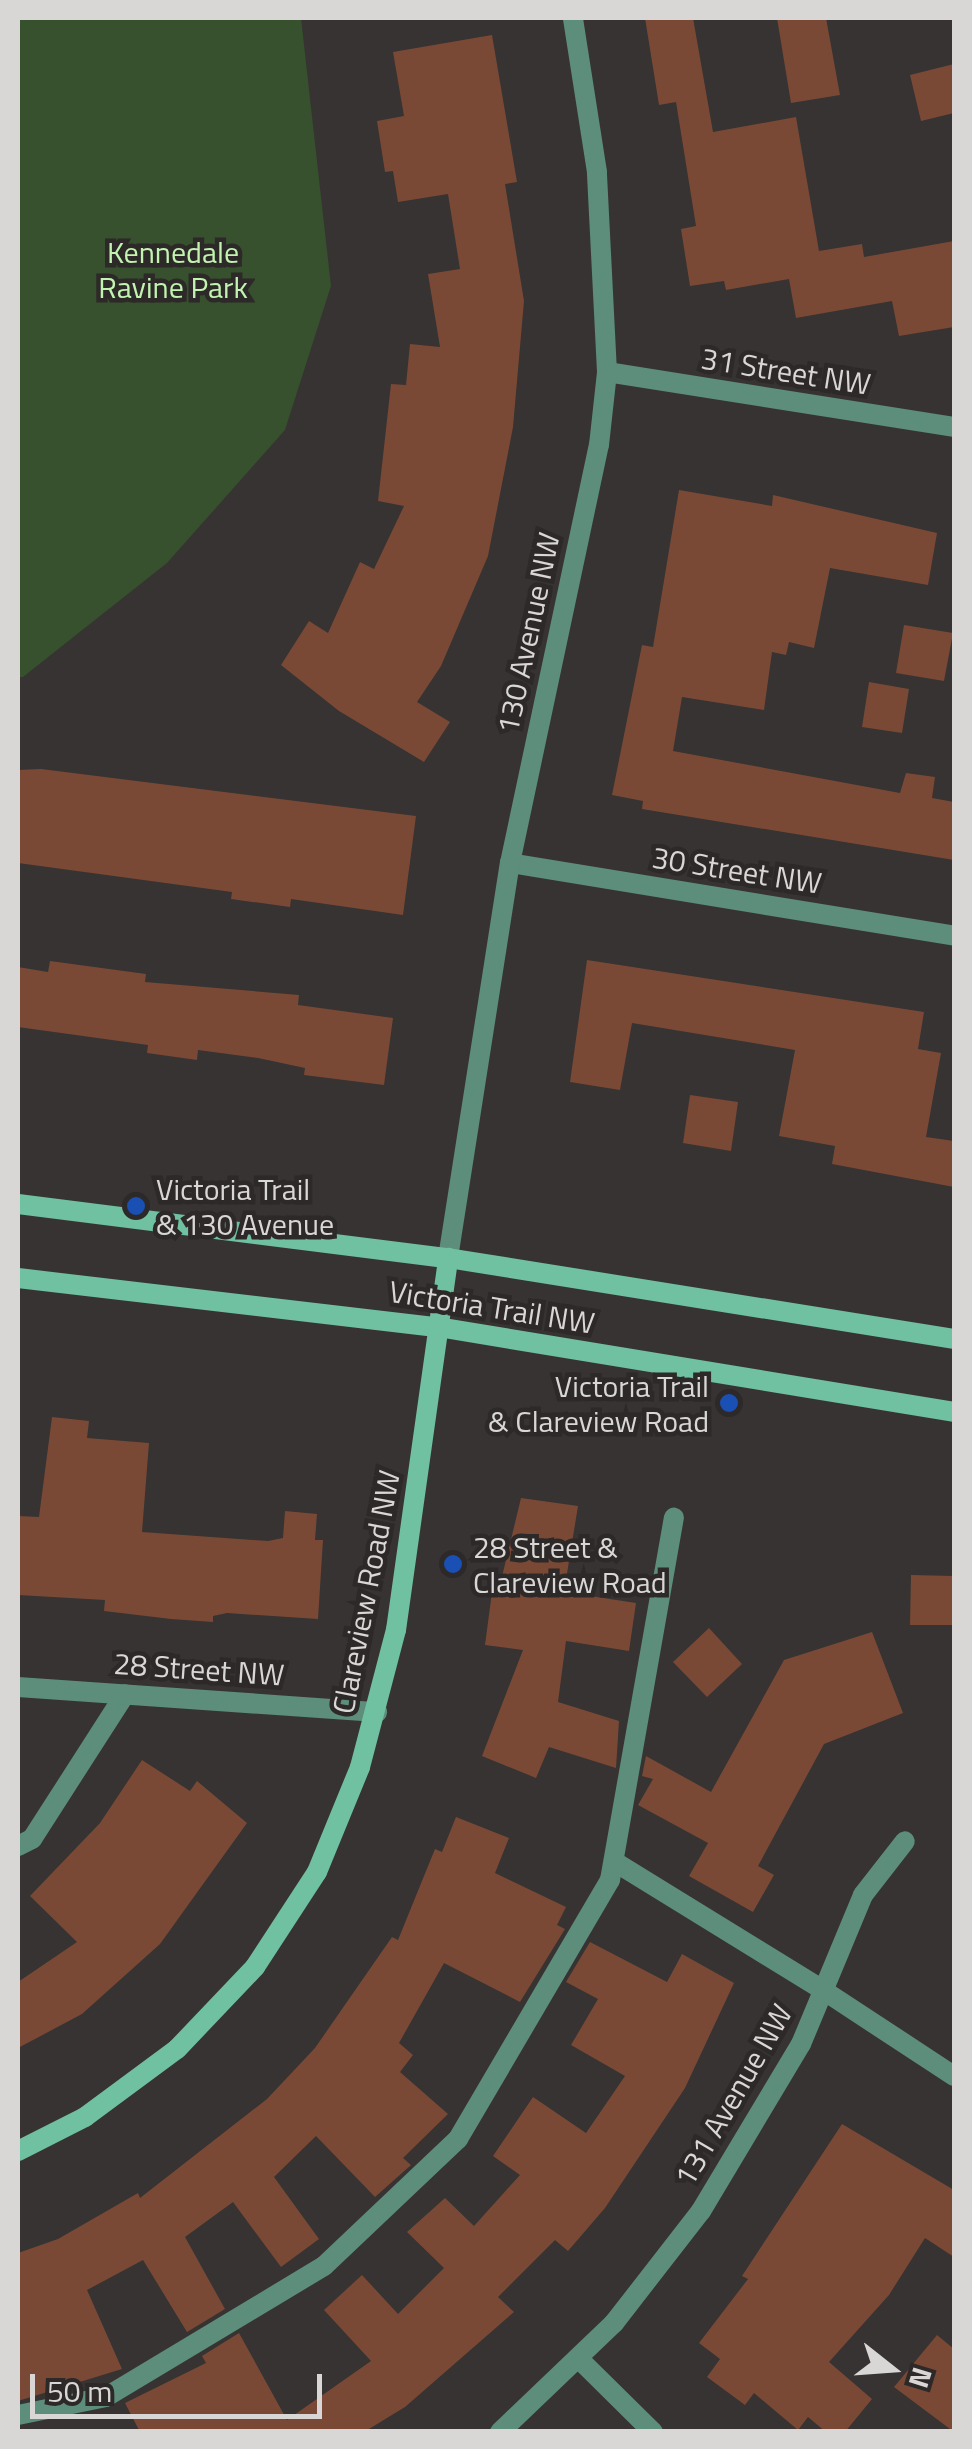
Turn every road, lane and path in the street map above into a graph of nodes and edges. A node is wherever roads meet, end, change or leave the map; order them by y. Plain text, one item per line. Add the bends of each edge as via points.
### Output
1 (573, 18) edge
2 (607, 372) junction
3 (954, 427) edge
4 (510, 863) junction
5 (954, 936) edge
6 (18, 1204) edge
7 (448, 1258) junction
8 (18, 1278) edge
9 (438, 1328) junction
10 (954, 1339) edge
11 (954, 1412) edge
12 (674, 1518) dead end
13 (18, 1687) edge
14 (126, 1694) junction
15 (376, 1712) junction
16 (904, 1841) dead end
17 (18, 1846) edge
18 (614, 1862) junction
19 (826, 1992) junction
20 (954, 2076) edge
21 (18, 2151) edge
22 (580, 2359) junction
23 (18, 2415) edge
24 (500, 2432) edge
25 (654, 2432) edge

1 - 2 street, 130 Avenue NW via 597,172
2 - 3 street, 31 Street NW
2 - 4 street, 130 Avenue NW via 599,445
4 - 5 street, 30 Street NW
4 - 7 street, 130 Avenue NW
6 - 7 main road, Victoria Trail NW
7 - 9 main road, Clareview Road NW
7 - 10 main road, Victoria Trail NW
8 - 9 main road, Victoria Trail NW
9 - 11 main road, Victoria Trail NW
9 - 15 main road, Clareview Road NW via 410,1548
12 - 18 street
13 - 14 street, 28 Street NW
14 - 15 street, 28 Street NW
14 - 17 street via 32,1839
15 - 21 main road, Clareview Road NW via 317,1872 255,1967 218,2010 133,2085
16 - 19 street, 131 Avenue NW via 863,1896
18 - 19 street
18 - 23 street via 458,2138 324,2266 106,2397
19 - 20 street
19 - 22 street, 131 Avenue NW via 777,2091 701,2211
22 - 24 street, 131 Avenue NW
22 - 25 street

